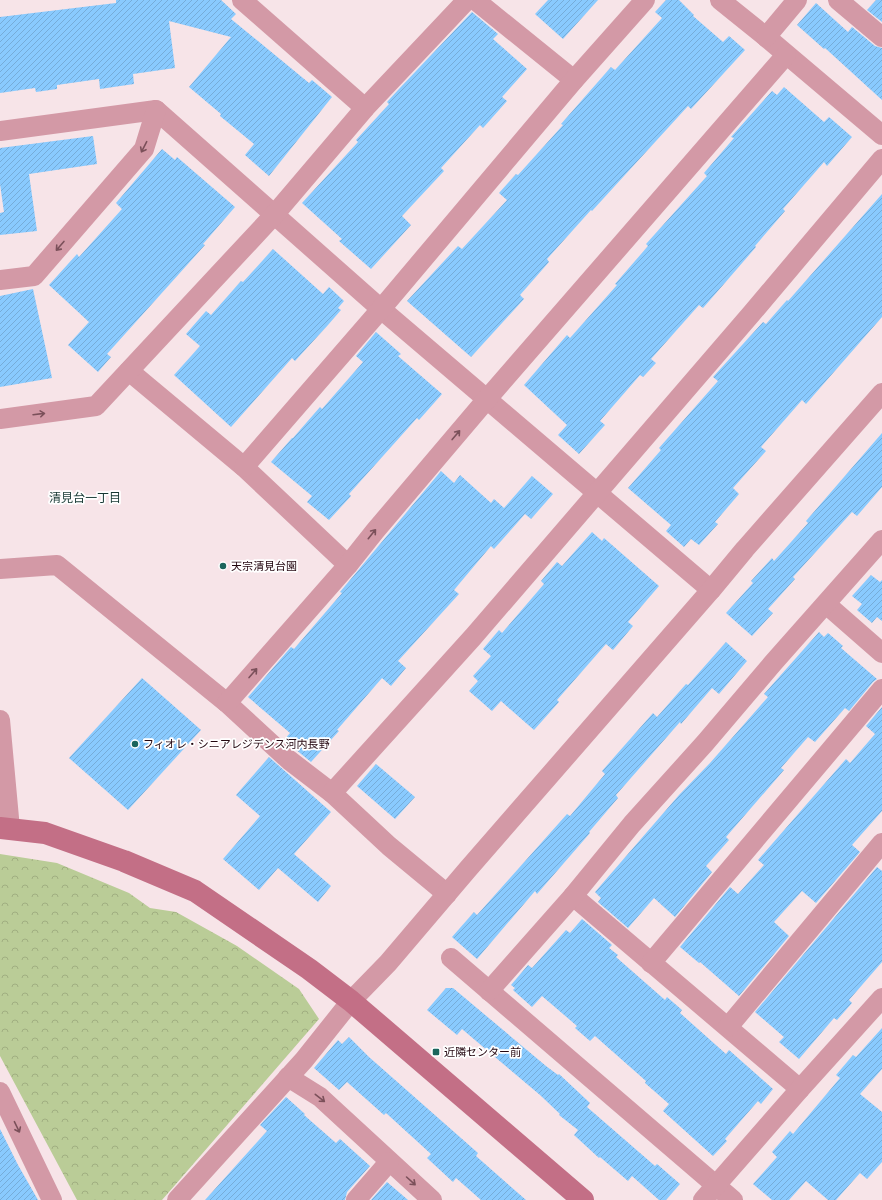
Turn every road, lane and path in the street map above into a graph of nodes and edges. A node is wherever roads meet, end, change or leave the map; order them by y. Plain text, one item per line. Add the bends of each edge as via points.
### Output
1 (242, 0) edge
2 (467, 0) edge
3 (475, 0) edge
4 (645, 0) edge
5 (720, 0) edge
6 (798, 0) edge
7 (838, 0) edge
8 (766, 37) junction
9 (882, 37) edge
10 (786, 55) junction
11 (574, 80) junction
12 (365, 108) junction
13 (156, 110) junction
14 (0, 131) edge
15 (882, 135) edge
16 (882, 159) edge
17 (274, 215) junction
18 (0, 280) edge
19 (381, 309) junction
20 (129, 371) junction
21 (882, 393) edge
22 (487, 399) junction
23 (0, 418) edge
24 (244, 467) junction
25 (598, 493) junction
26 (882, 540) edge
27 (348, 565) junction
28 (0, 569) edge
29 (711, 590) junction
30 (826, 604) junction
31 (882, 653) edge
32 (882, 690) edge
33 (227, 702) junction
34 (0, 720) edge
35 (332, 793) junction
36 (5, 828) edge
37 (882, 843) edge
38 (447, 894) junction
39 (573, 896) junction
40 (451, 958) dead end
41 (651, 963) junction
42 (489, 991) junction
43 (882, 998) edge
44 (351, 1001) junction
45 (728, 1027) junction
46 (288, 1077) junction
47 (800, 1089) junction
48 (0, 1092) edge
49 (389, 1162) junction
50 (716, 1185) junction
51 (52, 1200) edge
52 (177, 1200) edge
53 (356, 1200) edge
54 (432, 1200) edge
55 (583, 1200) edge
56 (703, 1200) edge
57 (733, 1200) edge

1 - 12 street
2 - 12 street
3 - 11 street
4 - 11 street
5 - 8 street
6 - 8 street
7 - 9 street
8 - 10 street
10 - 15 street
10 - 22 street
11 - 19 street
12 - 17 street
13 - 14 street
13 - 17 street
13 -> 18 street via 144,149 34,276
16 - 25 street
17 - 19 street
17 - 20 street
19 - 22 street
19 - 24 street
23 -> 20 street via 96,406
20 - 24 street
21 - 29 street
22 - 25 street
27 -> 22 street
24 - 27 street
25 - 29 street
25 - 35 street via 473,637
26 - 30 street
33 -> 27 street
28 - 33 street via 57,565
29 - 38 street
30 - 31 street
30 - 39 street via 632,824
32 - 41 street
33 - 35 street via 289,760
34 - 36 street
35 - 38 street via 389,846
36 - 44 street via 45,833 124,861 194,891 309,969
37 - 45 street
38 - 44 street via 388,963
39 - 41 street
39 - 42 street
40 - 42 street
41 - 45 street
42 - 50 street
43 - 47 street
44 - 46 street
44 - 55 street
45 - 47 street
46 -> 49 street via 320,1097
46 - 52 street
47 - 50 street
48 -> 51 street
49 - 53 street
49 -> 54 street
50 - 56 street
50 - 57 street

